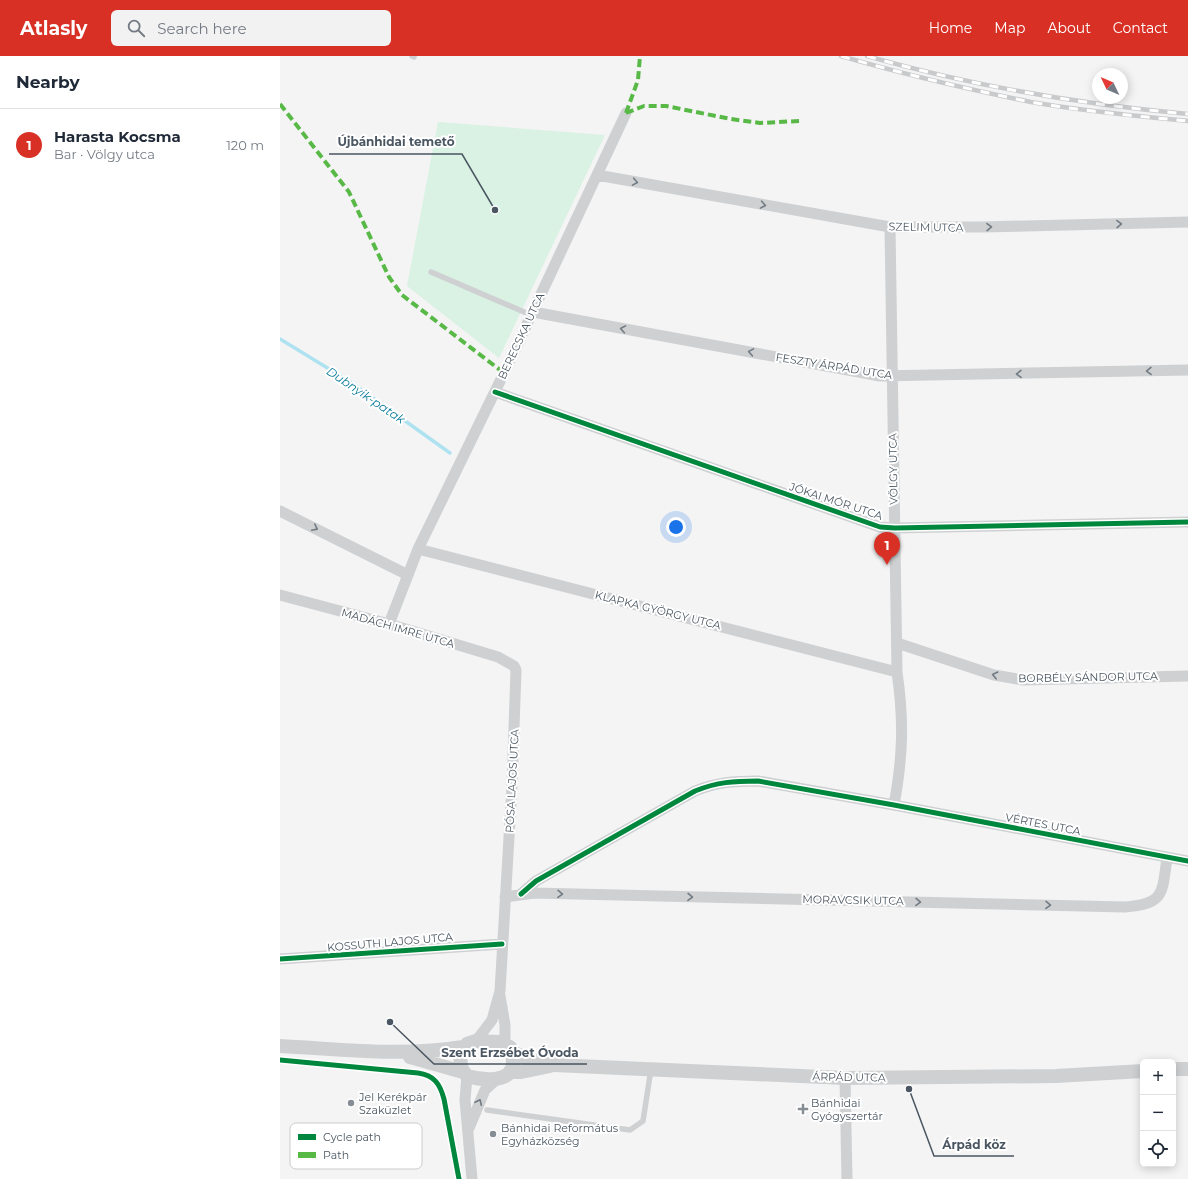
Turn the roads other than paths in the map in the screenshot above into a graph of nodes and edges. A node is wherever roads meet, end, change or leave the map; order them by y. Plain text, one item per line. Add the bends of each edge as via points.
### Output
1 (626, 113) dead end
2 (597, 175) junction
3 (1188, 222) edge
4 (890, 227) junction
5 (431, 272) dead end
6 (532, 314) junction
7 (1188, 370) edge
8 (891, 377) junction
9 (495, 392) junction
10 (280, 511) edge
11 (1188, 522) edge
12 (895, 528) junction
13 (418, 549) junction
14 (408, 575) junction
15 (280, 595) edge
16 (390, 624) junction
17 (897, 643) junction
18 (514, 666) joint
19 (897, 672) junction
20 (1188, 676) edge
21 (894, 805) junction
22 (1167, 858) junction
23 (1188, 861) edge
24 (521, 894) junction
25 (505, 897) junction
26 (502, 944) junction
27 (280, 959) edge
28 (500, 991) junction
29 (476, 1041) junction
30 (280, 1046) edge
31 (463, 1048) junction
32 (509, 1048) junction
33 (380, 1052) junction
34 (554, 1065) junction
35 (651, 1069) junction
36 (1188, 1069) edge
37 (1176, 1070) edge
38 (1140, 1071) edge
39 (511, 1072) junction
40 (465, 1074) junction
41 (845, 1078) junction
42 (497, 1079) junction
43 (488, 1110) dead end
44 (468, 1130) junction
45 (472, 1179) edge
46 (847, 1179) edge

1 - 2 street, BERECSKA UTCA
2 -> 4 street, SZELIM UTCA
2 - 6 street, BERECSKA UTCA
4 -> 3 street, SZELIM UTCA
4 - 8 street, VÖLGY UTCA
5 - 6 lane
8 -> 6 street, FESZTY ÁRPÁD UTCA
6 - 9 street, BERECSKA UTCA
7 -> 8 street, FESZTY ÁRPÁD UTCA
8 - 12 street, VÖLGY UTCA
9 - 12 street, JÓKAI MÓR UTCA via 862,521 880,527
9 - 13 street, BERECSKA UTCA
10 -> 14 street
11 - 12 street, JÓKAI MÓR UTCA
12 - 17 street, VÖLGY UTCA
13 - 14 street, BERECSKA UTCA
13 - 19 street, KLAPKA GYÖRGY UTCA
14 - 16 street, BERECSKA UTCA
15 - 16 street, MADÁCH IMRE UTCA
16 - 18 street, MADÁCH IMRE UTCA via 498,657
17 - 19 street, VÖLGY UTCA
20 -> 17 street, BORBÉLY SÁNDOR UTCA via 1023,680 994,675
18 - 25 street, PÓSA LAJOS UTCA via 518,676
19 - 21 street, VÖLGY UTCA via 903,731 901,766
21 - 22 street, VÉRTES UTCA
21 - 24 street, VÉRTES UTCA via 758,781 714,783 695,791 543,877
22 - 23 street, VÉRTES UTCA
24 -> 22 street, MORAVCSIK UTCA via 1125,907 1151,902 1159,896 1163,887
24 - 25 street, MORAVCSIK UTCA
25 - 26 street, PÓSA LAJOS UTCA
26 - 27 street, KOSSUTH LAJOS UTCA
26 - 28 street, PÓSA LAJOS UTCA
28 - 29 street via 492,1020
28 - 32 street
29 - 31 street
29 - 32 street via 499,1042
30 - 33 street
31 - 33 street via 438,1052
31 - 40 street via 459,1061
32 - 34 street, ÁRPÁD UTCA via 531,1060
32 - 39 street via 513,1067
33 - 40 street via 418,1058
34 - 35 street, ÁRPÁD UTCA
34 - 39 street, ÁRPÁD UTCA
35 - 41 street, ÁRPÁD UTCA
35 - 43 lane via 643,1121 630,1130
36 - 37 street
38 - 41 street, ÁRPÁD UTCA via 1048,1076
39 - 42 street
40 - 42 street
40 - 44 street via 464,1100
41 - 46 street
44 -> 42 street via 479,1100
44 - 45 street

